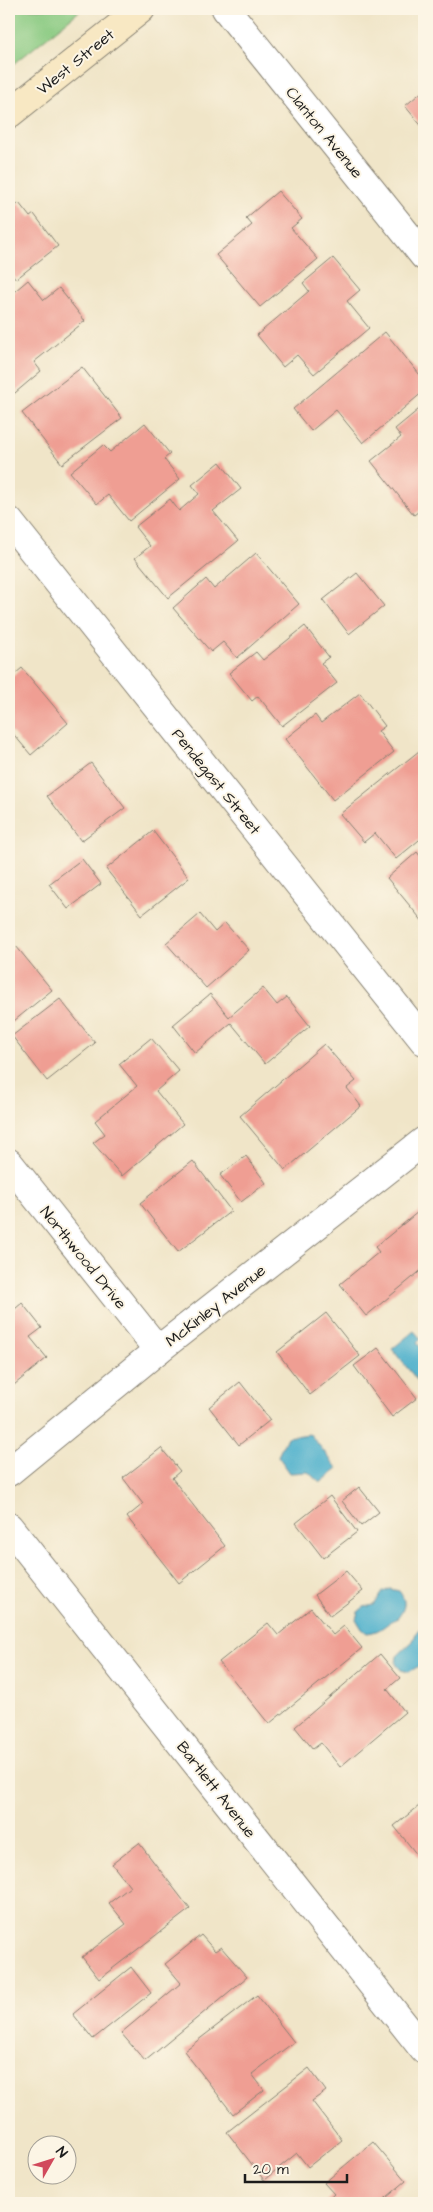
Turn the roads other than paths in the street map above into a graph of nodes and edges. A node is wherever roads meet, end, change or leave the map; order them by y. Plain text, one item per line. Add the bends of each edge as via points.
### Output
1 (141, 9) edge
2 (226, 9) edge
3 (9, 114) edge
4 (424, 256) edge
5 (9, 521) edge
6 (424, 1041) edge
7 (424, 1142) edge
8 (9, 1163) edge
9 (158, 1350) junction
10 (9, 1472) edge
11 (9, 1527) edge
12 (424, 2050) edge

1 - 3 main road, West Street
2 - 4 street, Clanton Avenue
5 - 6 street, Pendegast Street
7 - 9 street, McKinley Avenue
8 - 9 street, Northwood Drive
9 - 10 street, McKinley Avenue
11 - 12 street, Bartlett Avenue

